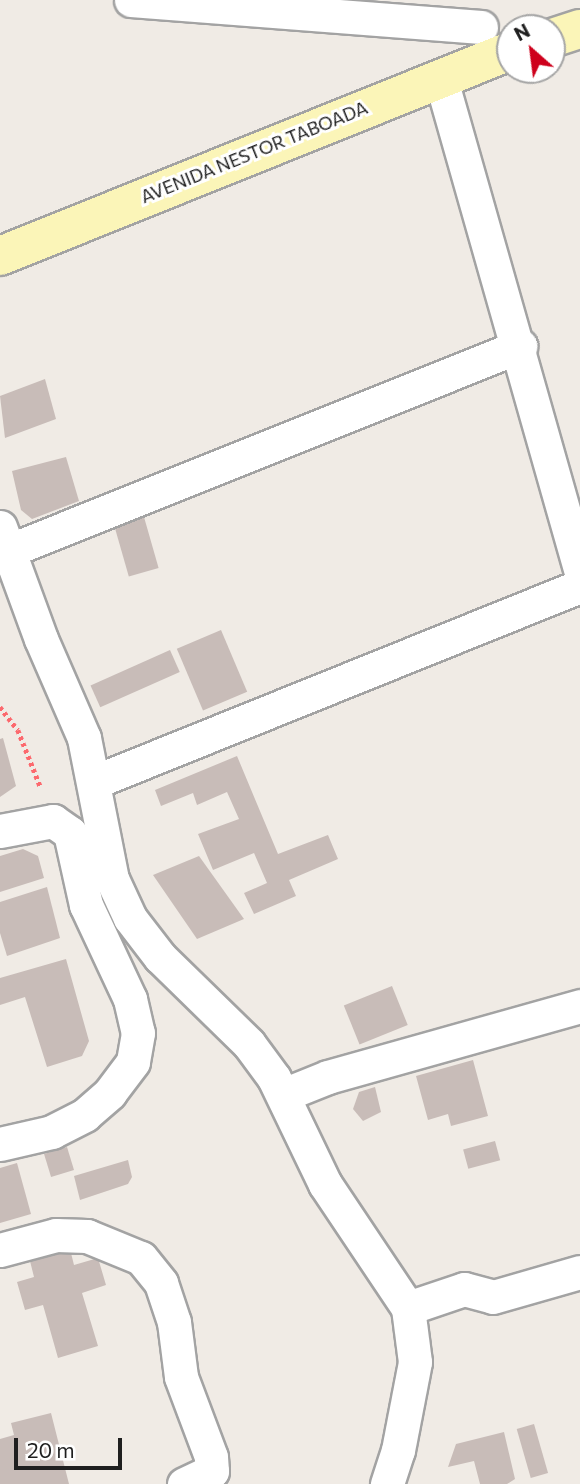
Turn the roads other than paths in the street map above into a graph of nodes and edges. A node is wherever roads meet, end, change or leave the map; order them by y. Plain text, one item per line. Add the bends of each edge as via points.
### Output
1 (131, 0) edge
2 (229, 4) edge
3 (490, 34) edge
4 (440, 76) junction
5 (0, 256) edge
6 (520, 346) junction
7 (568, 470) edge
8 (4, 539) edge
9 (580, 569) edge
10 (580, 586) edge
11 (94, 782) junction
12 (15, 827) edge
13 (580, 1006) edge
14 (283, 1095) junction
15 (0, 1144) edge
16 (0, 1250) edge
17 (580, 1272) edge
18 (408, 1308) junction
19 (184, 1484) edge
20 (387, 1484) edge

1 - 2 street
2 - 3 street
3 - 4 street, AVENIDA NESTOR TABOADA
4 - 5 street, AVENIDA NESTOR TABOADA
4 - 6 street
6 - 7 street
6 - 8 street
7 - 9 street
8 - 11 street via 84,738
10 - 11 street
11 - 14 street via 112,879 130,918 160,957 249,1044
12 - 15 street via 54,821 75,843 86,905 123,981 138,1034 133,1062 110,1093 85,1115 52,1132
13 - 14 street via 328,1077
14 - 18 street via 325,1184
16 - 19 street via 55,1235 87,1236 141,1258 161,1283 174,1322 181,1377 211,1457 212,1471
17 - 18 street via 493,1297 464,1289
18 - 20 street via 415,1362

